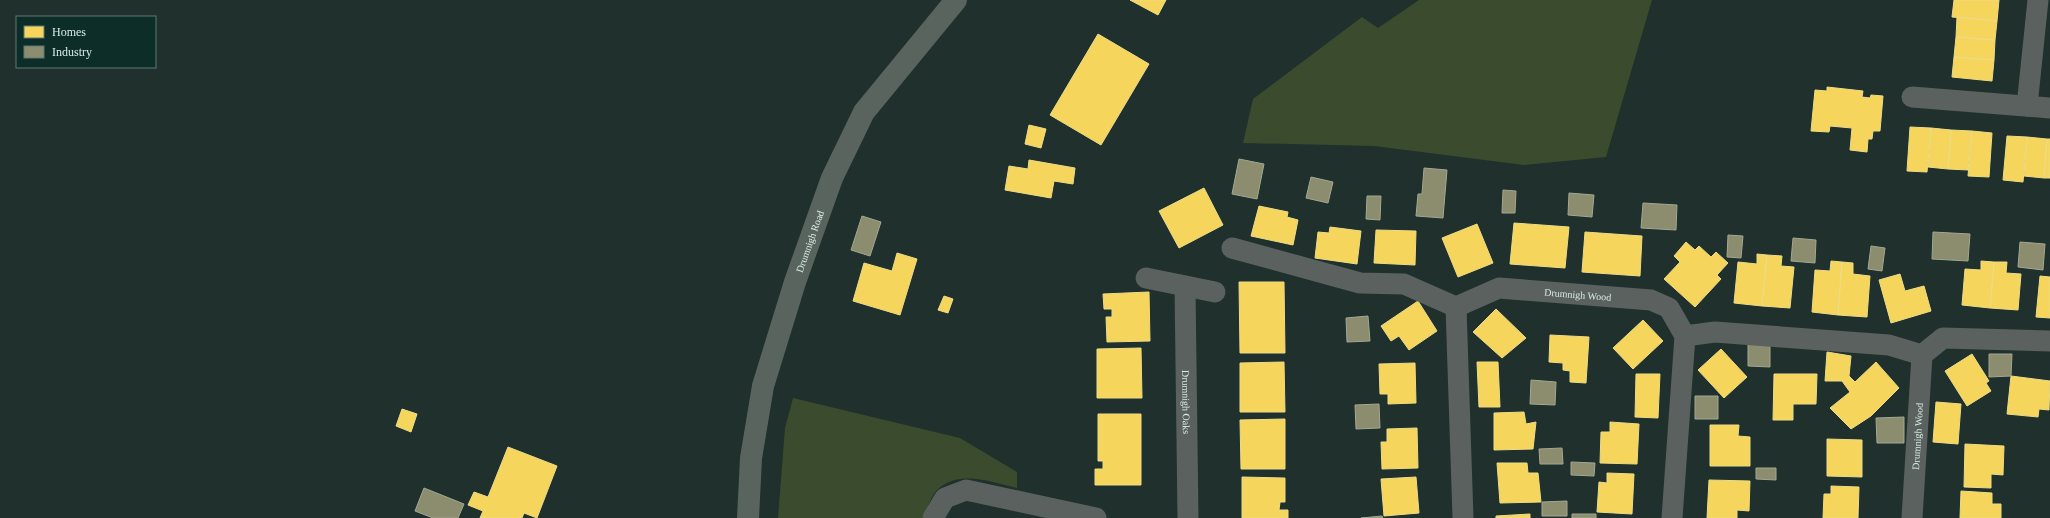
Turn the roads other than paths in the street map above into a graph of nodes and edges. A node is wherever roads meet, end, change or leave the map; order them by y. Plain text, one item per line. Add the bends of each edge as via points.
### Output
1 (956, 0) edge
2 (2038, 0) edge
3 (1912, 97) dead end
4 (2027, 106) junction
5 (2050, 108) edge
6 (1232, 248) dead end
7 (1146, 278) dead end
8 (1185, 286) junction
9 (1215, 292) dead end
10 (1456, 307) junction
11 (1685, 336) junction
12 (2050, 340) edge
13 (1922, 355) junction
14 (748, 518) edge
15 (933, 518) edge
16 (1096, 518) edge
17 (1188, 518) edge
18 (1463, 518) edge
19 (1672, 518) edge
20 (1912, 518) edge

1 - 14 main road, Drumnigh Road via 864,112 832,178 795,282 763,386 751,458
2 - 4 street
3 - 4 street
4 - 5 street
6 - 10 street via 1360,283 1404,284
7 - 8 street
8 - 9 street
8 - 17 street, Drumnigh Oaks
10 - 11 street, Drumnigh Wood via 1499,288 1651,300 1669,308
10 - 18 street
11 - 13 street via 1715,332 1889,345
11 - 19 street
12 - 13 street via 1943,338
13 - 20 street, Drumnigh Wood
15 - 16 street via 945,498 966,490

